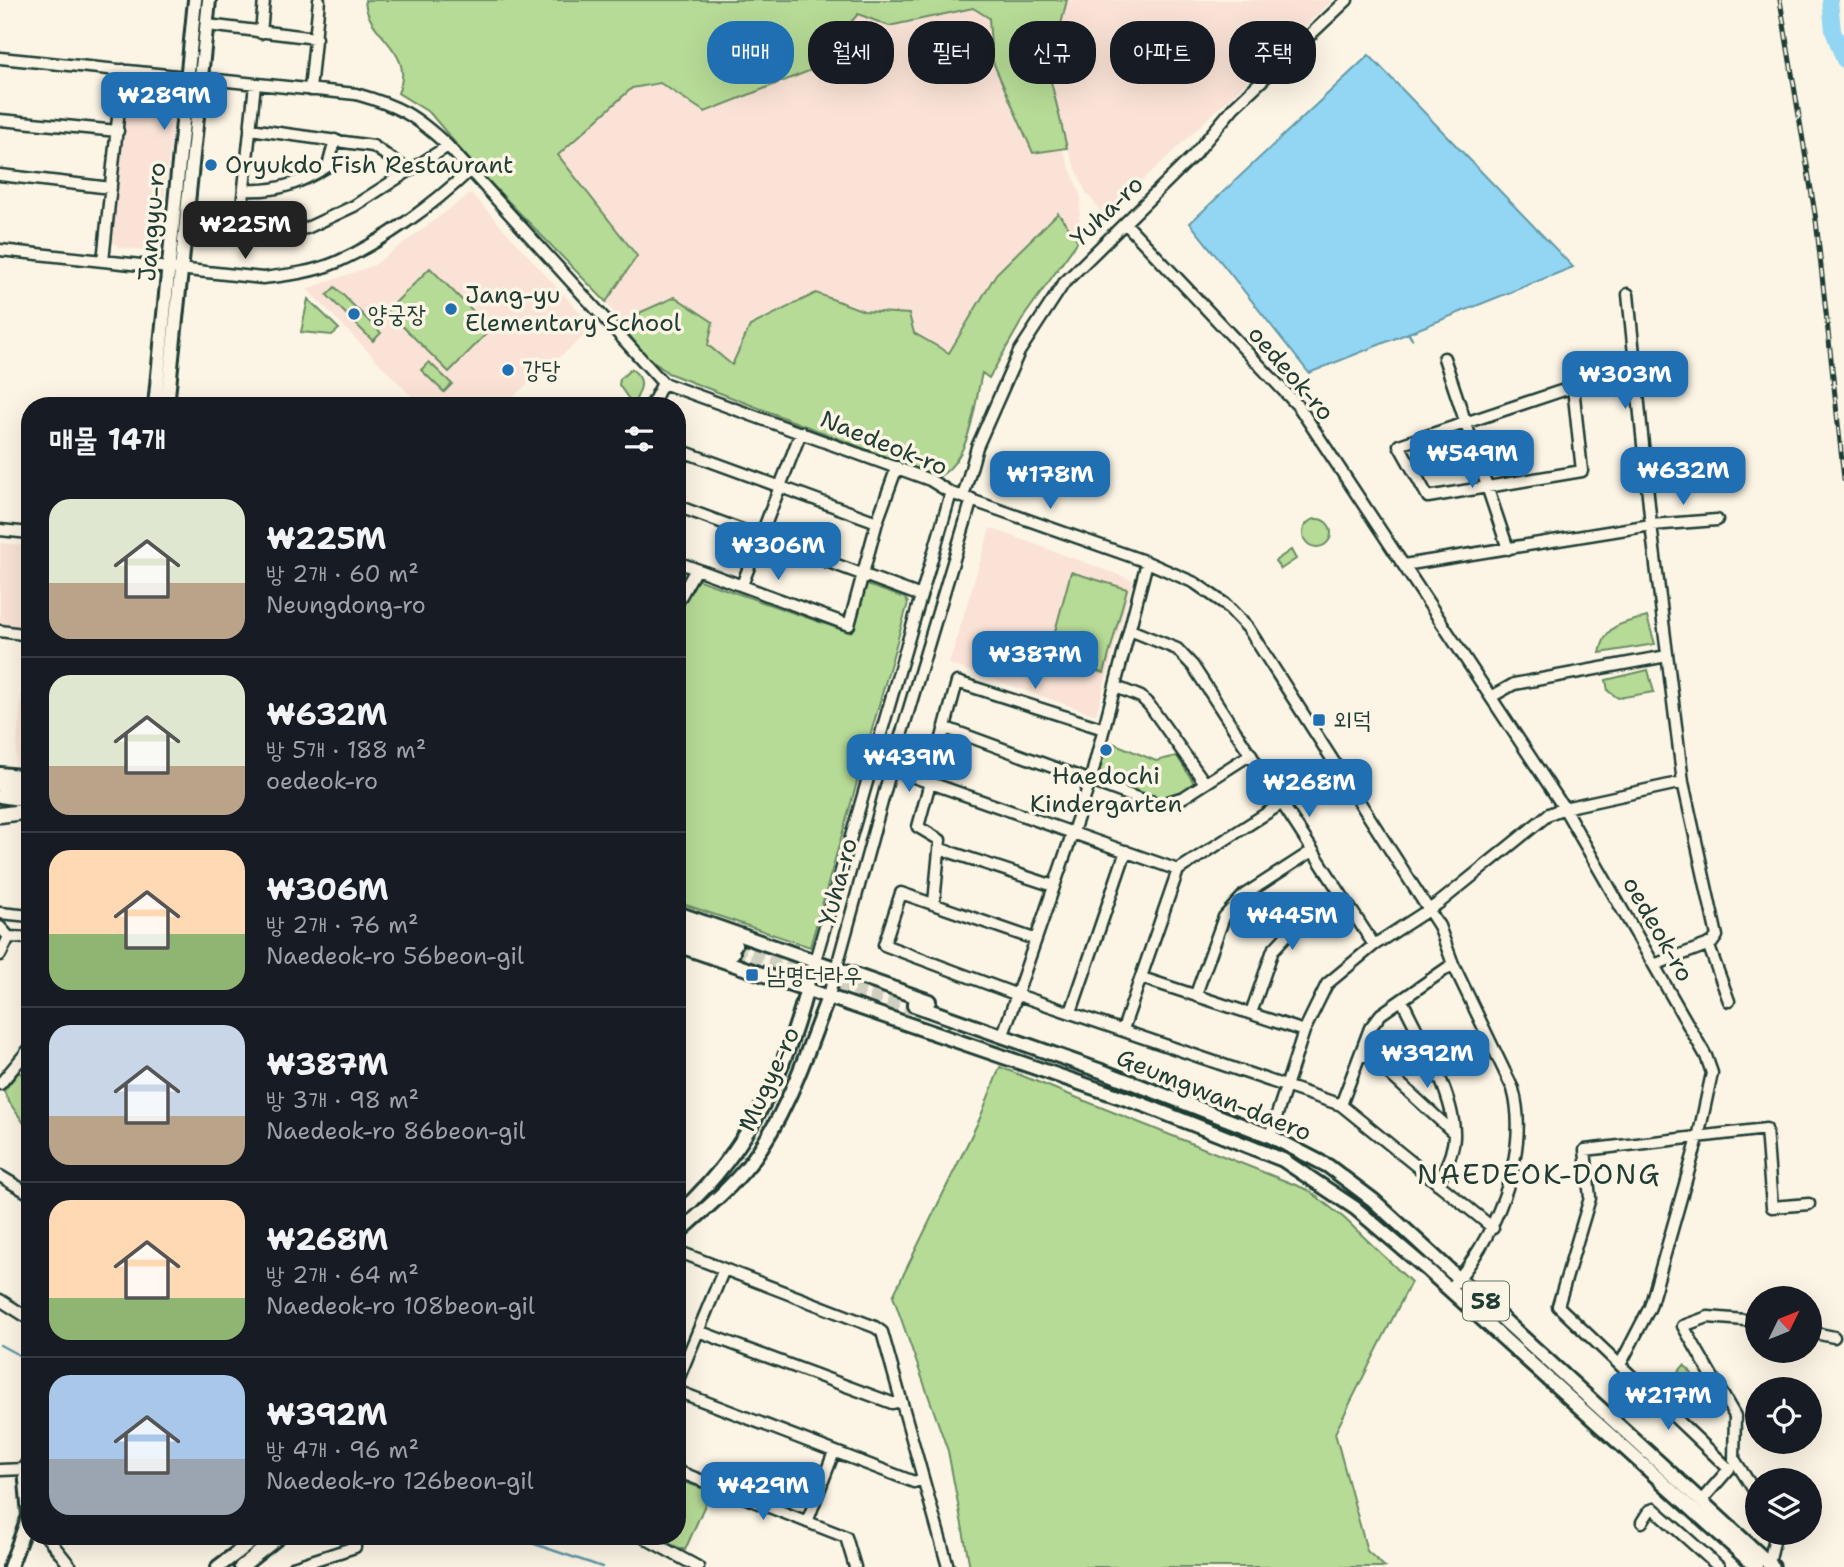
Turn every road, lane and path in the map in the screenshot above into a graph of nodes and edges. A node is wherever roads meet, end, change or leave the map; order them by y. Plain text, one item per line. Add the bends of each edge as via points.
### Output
1 (195, 0) edge
2 (209, 0) edge
3 (264, 0) edge
4 (319, 0) edge
5 (1347, 0) edge
6 (207, 25) junction
7 (261, 33) junction
8 (316, 38) junction
9 (0, 58) edge
10 (123, 71) junction
11 (194, 78) junction
12 (255, 85) junction
13 (310, 90) junction
14 (0, 120) edge
15 (250, 129) junction
16 (118, 131) junction
17 (335, 140) junction
18 (448, 146) junction
19 (470, 170) junction
20 (409, 171) junction
21 (0, 175) edge
22 (111, 188) junction
23 (244, 190) junction
24 (1125, 223) junction
25 (0, 250) edge
26 (103, 261) junction
27 (175, 268) junction
28 (1628, 294) dead end
29 (1444, 358) dead end
30 (663, 383) junction
31 (156, 397) edge
32 (168, 397) edge
33 (656, 397) edge
34 (1467, 422) junction
35 (801, 432) junction
36 (686, 452) edge
37 (897, 467) junction
38 (779, 487) junction
39 (1487, 487) junction
40 (951, 493) junction
41 (967, 498) junction
42 (686, 509) edge
43 (1717, 520) dead end
44 (877, 523) junction
45 (1651, 525) junction
46 (0, 530) edge
47 (21, 532) edge
48 (761, 537) junction
49 (1508, 549) junction
50 (1147, 562) junction
51 (686, 565) edge
52 (1405, 565) junction
53 (696, 569) junction
54 (863, 575) junction
55 (742, 585) junction
56 (686, 587) edge
57 (921, 596) junction
58 (1130, 630) junction
59 (0, 631) edge
60 (21, 634) edge
61 (1667, 656) junction
62 (1116, 687) junction
63 (1491, 697) junction
64 (946, 727) junction
65 (1104, 729) junction
66 (1251, 754) junction
67 (1335, 764) junction
68 (891, 769) junction
69 (0, 774) edge
70 (928, 780) junction
71 (1090, 782) junction
72 (1683, 782) junction
73 (1205, 783) junction
74 (0, 785) edge
75 (21, 791) edge
76 (21, 794) edge
77 (0, 796) edge
78 (21, 797) edge
79 (21, 800) edge
80 (21, 803) edge
81 (1281, 804) junction
82 (0, 807) edge
83 (1564, 808) junction
84 (0, 815) edge
85 (1074, 831) junction
86 (942, 849) junction
87 (1312, 851) junction
88 (1126, 852) junction
89 (1178, 870) junction
90 (1054, 886) junction
91 (1341, 899) junction
92 (934, 903) junction
93 (1428, 910) junction
94 (0, 913) edge
95 (21, 915) edge
96 (686, 916) edge
97 (0, 928) edge
98 (686, 928) edge
99 (686, 936) edge
100 (9, 937) junction
101 (21, 938) edge
102 (1034, 939) junction
103 (1708, 944) junction
104 (1374, 945) junction
105 (686, 948) edge
106 (0, 955) edge
107 (817, 961) junction
108 (1453, 964) junction
109 (1654, 965) junction
110 (837, 968) junction
111 (1142, 978) junction
112 (807, 988) junction
113 (1015, 994) junction
114 (1196, 994) junction
115 (829, 995) junction
116 (1402, 1000) junction
117 (1728, 1001) dead end
118 (1071, 1012) junction
119 (1251, 1013) junction
120 (1005, 1029) junction
121 (1123, 1029) junction
122 (1304, 1031) junction
123 (1362, 1054) junction
124 (21, 1059) edge
125 (0, 1084) edge
126 (1286, 1088) junction
127 (1159, 1093) junction
128 (1341, 1105) junction
129 (1455, 1133) junction
130 (1270, 1136) junction
131 (1698, 1138) junction
132 (1283, 1160) junction
133 (0, 1176) edge
134 (1438, 1184) junction
135 (21, 1189) edge
136 (1809, 1204) dead end
137 (686, 1207) edge
138 (686, 1226) edge
139 (1493, 1228) junction
140 (686, 1255) edge
141 (723, 1269) junction
142 (1460, 1278) junction
143 (1449, 1289) junction
144 (0, 1300) edge
145 (21, 1313) edge
146 (1745, 1320) edge
147 (698, 1331) junction
148 (1822, 1334) edge
149 (1834, 1337) dead end
150 (686, 1360) edge
151 (1620, 1365) junction
152 (686, 1394) edge
153 (901, 1401) junction
154 (834, 1452) junction
155 (21, 1465) edge
156 (0, 1470) edge
157 (686, 1475) edge
158 (1745, 1476) edge
159 (923, 1479) junction
160 (1702, 1500) junction
161 (807, 1522) junction
162 (1642, 1522) dead end
163 (21, 1538) edge
164 (53, 1545) edge
165 (247, 1545) edge
166 (269, 1545) edge
167 (658, 1545) edge
168 (1772, 1545) edge
169 (355, 1547) dead end
170 (1766, 1566) edge
171 (10, 1567) edge
172 (71, 1567) edge
173 (218, 1567) edge
174 (241, 1567) edge
175 (293, 1567) edge
176 (698, 1567) edge
177 (855, 1567) edge
178 (948, 1567) edge
179 (1719, 1567) edge

1 - 11 main road, Jangyu-ro
2 - 6 main road, Jangyu-ro
3 - 7 street
4 - 8 street
5 - 24 street, Yuha-ro via 1234,107 1194,156
6 - 7 street
6 - 11 main road, Jangyu-ro
7 - 8 street
8 - 13 street
9 - 10 street, Naedeok-ro
10 - 11 street, Naedeok-ro
10 - 16 street
11 - 12 street, Naedeok-ro
11 - 27 main road, Jangyu-ro
12 - 13 street, Naedeok-ro
12 - 15 street
13 - 18 street, Naedeok-ro via 356,94 386,103 417,117
14 - 16 street
15 - 17 street
15 - 23 street
16 - 22 street
17 - 20 street via 373,146
17 - 23 street via 328,166 297,185
18 - 19 street, Naedeok-ro
18 - 20 street
19 - 27 street via 409,218 337,262 264,278
19 - 30 street, Naedeok-ro
20 - 23 street via 354,206 307,228 239,235
21 - 22 street
22 - 26 street
24 - 41 street, Yuha-ro via 1064,283 1018,352 977,447
24 - 52 street, oedeok-ro via 1299,407
25 - 26 street
26 - 27 street
27 - 31 main road, Jangyu-ro
27 - 32 main road, Jangyu-ro
28 - 45 street, oedeok-ro
29 - 34 street
30 - 33 street
30 - 35 street, Naedeok-ro
34 - 39 street
34 - 39 street via 1399,445 1429,497
34 - 39 street via 1573,387 1582,471
35 - 37 street, Naedeok-ro
35 - 38 street
36 - 38 street
37 - 40 street, Naedeok-ro
37 - 44 street
38 - 44 street
38 - 48 street
39 - 49 street
40 - 41 street, Naedeok-ro
40 - 57 street, Yuha-ro
41 - 50 street, Naedeok-ro
41 - 68 street, Yuha-ro
42 - 48 street
43 - 45 street
44 - 54 street
45 - 49 street
45 - 61 street, oedeok-ro
46 - 47 street
48 - 54 street
48 - 55 street
49 - 52 street
50 - 58 street
50 - 67 street, Naedeok-ro via 1195,583 1248,628
51 - 53 street
52 - 63 street, oedeok-ro
53 - 55 street
53 - 56 street
54 - 55 street via 849,625
54 - 57 street
57 - 107 street, Yuha-ro
58 - 62 street
58 - 66 street via 1177,649
59 - 60 street
61 - 63 street via 1514,684
61 - 72 street, oedeok-ro
62 - 65 street
62 - 73 street via 1150,706
63 - 83 street, oedeok-ro
64 - 65 street via 957,682
64 - 70 street
64 - 71 street
65 - 71 street
66 - 73 street
66 - 81 street
67 - 81 street
67 - 93 street, Naedeok-ro
68 - 70 street
68 - 110 street, Yuha-ro
69 - 75 main road
70 - 85 street
70 - 86 street via 918,827 940,840
71 - 73 street via 1161,804 1184,797
71 - 85 street
72 - 83 street
72 - 103 street, oedeok-ro via 1717,936
74 - 76 main road
77 - 78 main road
79 - 82 main road
80 - 84 highway
81 - 87 street
81 - 89 street
83 - 93 street via 1549,814
83 - 109 street, oedeok-ro
85 - 88 street
85 - 90 street
86 - 90 street
86 - 92 street
87 - 91 street
87 - 114 street via 1244,895 1224,916
88 - 89 street
88 - 118 street
89 - 111 street
90 - 102 street
91 - 104 street
91 - 119 street via 1273,950
92 - 102 street
92 - 113 street via 901,893 884,945
93 - 104 street
93 - 108 street, Naedeok-ro
94 - 95 street
96 - 107 main road
97 - 100 street
98 - 99 main road via 734,949
100 - 101 street
100 - 106 street
102 - 113 street
103 - 109 street
103 - 117 street, oedeok-ro
104 - 122 street via 1327,984
105 - 112 main road
107 - 110 main road
107 - 112 street, Yuha-ro
108 - 116 street
108 - 139 street, Naedeok-ro via 1517,1102 1513,1166
109 - 131 street, oedeok-ro via 1712,1073
110 - 115 street, Yuha-ro
110 - 120 main road
111 - 114 street
111 - 121 street
112 - 115 main road
112 - 137 main road, Mugye-ro via 778,1077 708,1188
113 - 118 street
113 - 120 street
114 - 119 street
115 - 132 main road via 1144,1105
115 - 138 main road, Mugye-ro via 782,1114 752,1160
116 - 123 street via 1370,1028
116 - 129 street via 1451,1107
118 - 121 street
119 - 122 street
120 - 127 main road via 1106,1067
121 - 126 street
122 - 126 street
123 - 128 street
123 - 129 street
124 - 125 street
126 - 128 street
126 - 130 street
127 - 130 main road, Geumgwan-daero / 58
127 - 132 main road, Geumgwan-daero / 58 via 912,1010 1214,1122
128 - 134 street
129 - 134 street
130 - 142 main road, Geumgwan-daero / 58 via 1328,1166
131 - 136 street via 1766,1129 1772,1207
131 - 151 street via 1650,1307
131 - 151 street via 1585,1150 1590,1198 1558,1306
132 - 143 main road, 58 via 1355,1208
133 - 135 street
134 - 139 street
139 - 142 street, Naedeok-ro
140 - 141 street
141 - 147 street
141 - 153 street via 882,1332
142 - 143 street, Naedeok-ro
142 - 160 main road, Geumgwan-daero / 58
143 - 170 main road, 58
144 - 145 street
146 - 158 street via 1708,1317 1683,1326 1735,1416 1734,1459
147 - 150 street
147 - 153 street via 892,1403
148 - 149 street
151 - 160 street via 1728,1469
152 - 154 street
153 - 159 street
154 - 159 street via 914,1482
154 - 161 street
155 - 156 street
157 - 161 street
159 - 178 street
160 - 170 main road, Geumgwan-daero / 58
161 - 177 street via 846,1537
162 - 179 street via 1654,1509
163 - 171 main road
164 - 172 street
165 - 173 main road
166 - 174 main road
167 - 176 street
168 - 170 street
169 - 175 street

